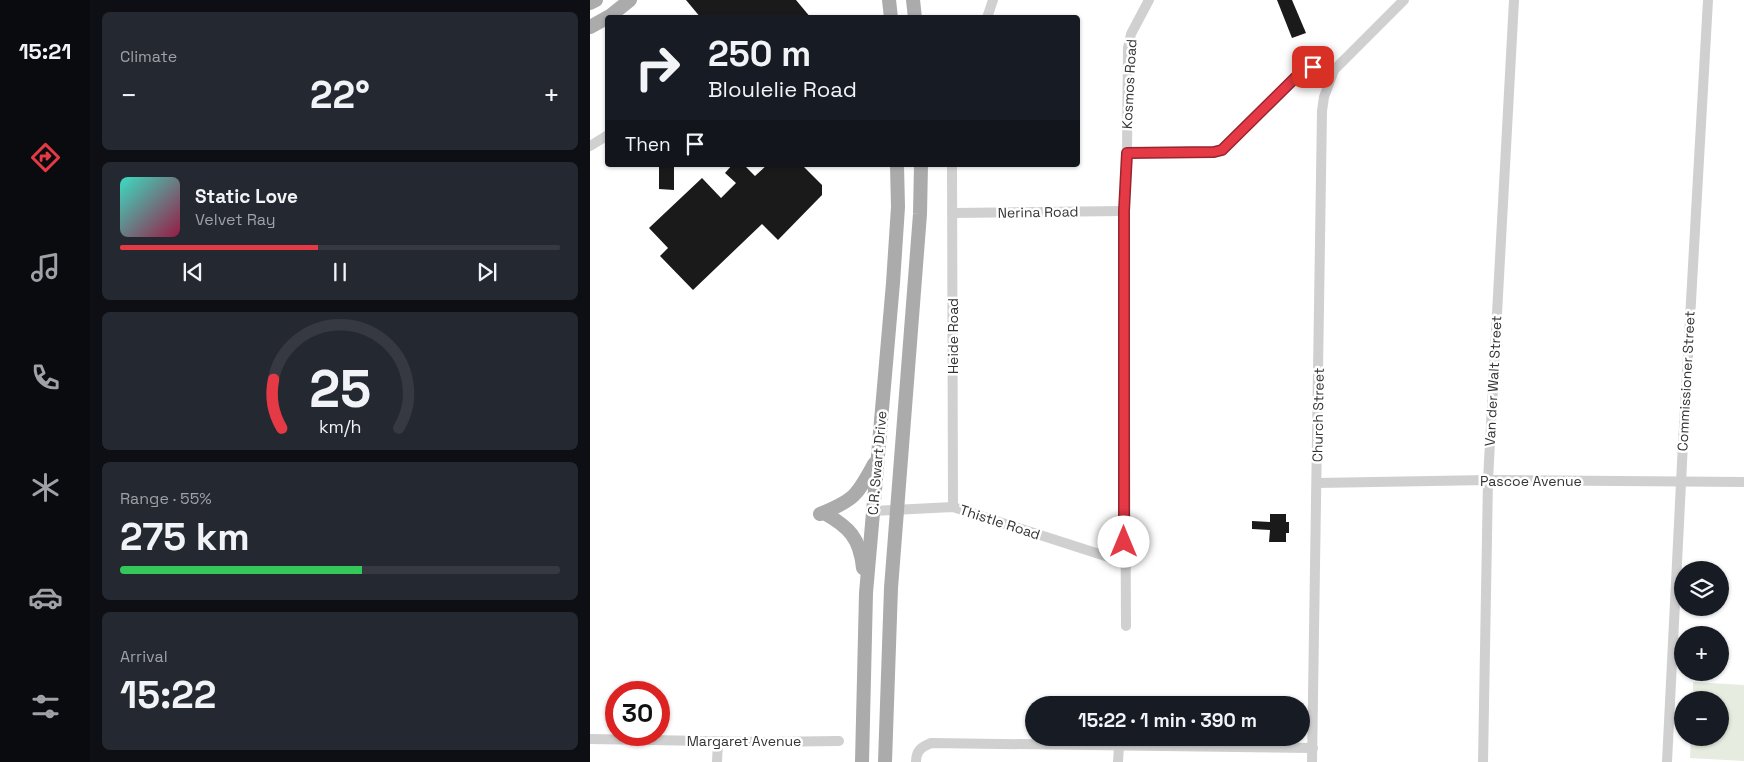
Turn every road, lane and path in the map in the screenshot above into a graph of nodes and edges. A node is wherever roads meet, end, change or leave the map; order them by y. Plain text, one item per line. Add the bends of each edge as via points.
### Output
1 (596, 0) edge
2 (630, 0) edge
3 (889, 0) edge
4 (913, 0) edge
5 (993, 0) edge
6 (1149, 0) edge
7 (1404, 0) edge
8 (1514, 0) edge
9 (1708, 0) edge
10 (590, 3) edge
11 (611, 15) edge
12 (891, 15) edge
13 (915, 15) edge
14 (988, 15) edge
15 (605, 19) edge
16 (590, 27) edge
17 (1334, 70) junction
18 (605, 137) edge
19 (590, 146) edge
20 (1127, 153) junction
21 (897, 167) edge
22 (921, 167) edge
23 (952, 167) edge
24 (1124, 211) junction
25 (952, 213) junction
26 (878, 458) junction
27 (1488, 480) junction
28 (1681, 482) junction
29 (1744, 482) edge
30 (1317, 483) junction
31 (953, 507) junction
32 (898, 509) junction
33 (872, 511) junction
34 (1124, 562) junction
35 (866, 593) junction
36 (1126, 626) dead end
37 (590, 739) edge
38 (718, 741) junction
39 (839, 741) dead end
40 (1025, 745) edge
41 (1119, 746) joint
42 (1312, 748) junction
43 (717, 762) edge
44 (862, 762) edge
45 (885, 762) edge
46 (916, 762) edge
47 (1118, 762) edge
48 (1312, 762) edge
49 (1483, 762) edge
50 (1667, 762) edge

1 - 10 main road
2 - 11 main road
3 - 12 main road
4 - 13 main road
5 - 14 street
6 - 20 street, Kosmos Road via 1130,34
7 - 17 street
8 - 27 street, Van der Walt Street
9 - 28 street, Commissioner Street
15 - 16 main road
17 - 20 street via 1313,67 1301,72 1222,150
17 - 30 street, Church Street via 1322,110
18 - 19 street
20 - 24 street, Kosmos Road
21 - 26 main road, C.R. Swart Drive via 898,207
22 - 32 main road, C.R. Swart Drive
23 - 25 street, Heide Road
24 - 25 street, Nerina Road
24 - 34 street, Kosmos Road
25 - 31 street, Heide Road
26 - 33 main road, C.R. Swart Drive
26 - 35 main road via 857,494 845,504 822,514 844,525 858,544
27 - 28 street, Pascoe Avenue
27 - 30 street, Pascoe Avenue
27 - 49 street, Van der Walt Street
28 - 29 street, Pascoe Avenue
28 - 50 street, Commissioner Street
30 - 42 street, Church Street
31 - 32 street, Thistle Road
31 - 34 street, Thistle Road
32 - 33 street, Thistle Road
32 - 45 main road, C.R. Swart Drive via 890,608
33 - 35 main road, C.R. Swart Drive
34 - 36 street, Kosmos Road
35 - 44 main road, C.R. Swart Drive
37 - 38 street, Margaret Avenue
38 - 39 street, Margaret Avenue
38 - 43 street
40 - 46 street via 931,744 919,750
41 - 42 street
41 - 47 street
42 - 48 street, Church Street

